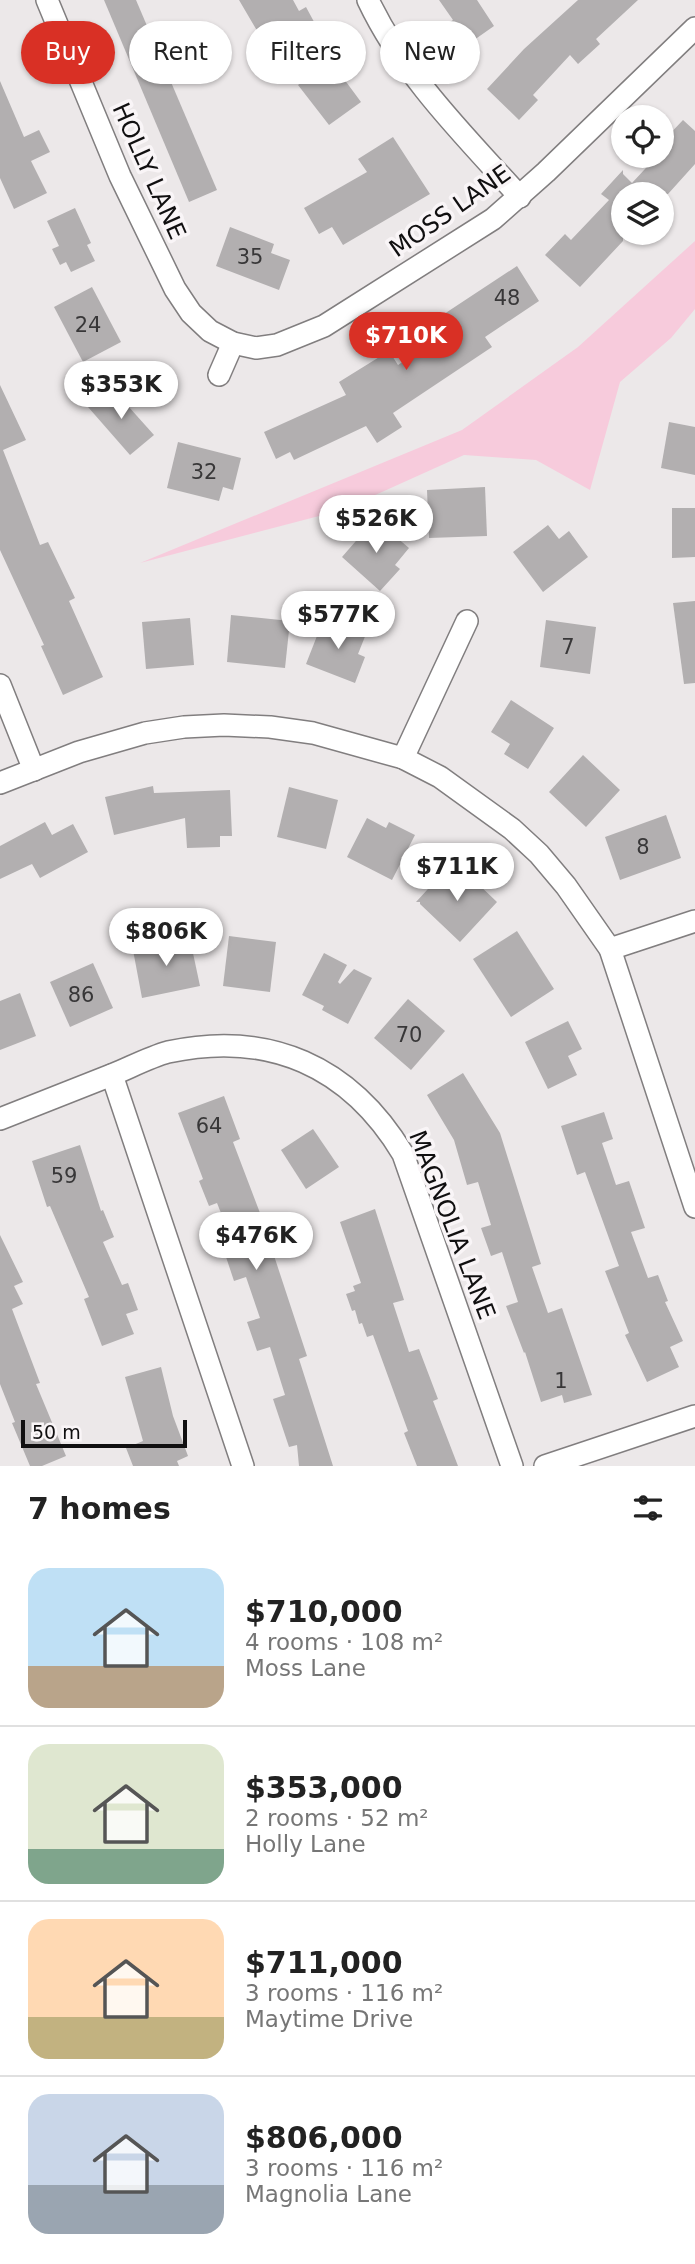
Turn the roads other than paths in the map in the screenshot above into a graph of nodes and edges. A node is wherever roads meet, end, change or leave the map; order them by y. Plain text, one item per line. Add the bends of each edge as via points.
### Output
1 (47, 0) edge
2 (368, 0) edge
3 (695, 28) edge
4 (520, 197) junction
5 (233, 342) junction
6 (219, 375) dead end
7 (467, 621) dead end
8 (0, 685) edge
9 (403, 758) junction
10 (34, 770) junction
11 (0, 783) edge
12 (695, 921) edge
13 (610, 949) junction
14 (112, 1075) junction
15 (0, 1119) edge
16 (695, 1208) edge
17 (695, 1416) edge
18 (243, 1466) edge
19 (512, 1466) edge
20 (545, 1466) edge

1 - 5 street, HOLLY LANE via 120,176 175,289 210,331
2 - 4 street via 398,55 433,101
3 - 4 street, MOSS LANE
4 - 5 street, MOSS LANE via 493,219 324,326 277,345 256,348
5 - 6 street
7 - 9 street
8 - 10 street
9 - 10 street via 313,733 224,725 145,733 79,751
9 - 13 street via 440,777 512,828 566,886
10 - 11 street
12 - 13 street
13 - 16 street
14 - 15 street, MAGNOLIA LANE
14 - 18 street
14 - 19 street, MAGNOLIA LANE via 165,1053 244,1046 308,1064 361,1098 403,1154
17 - 20 street

